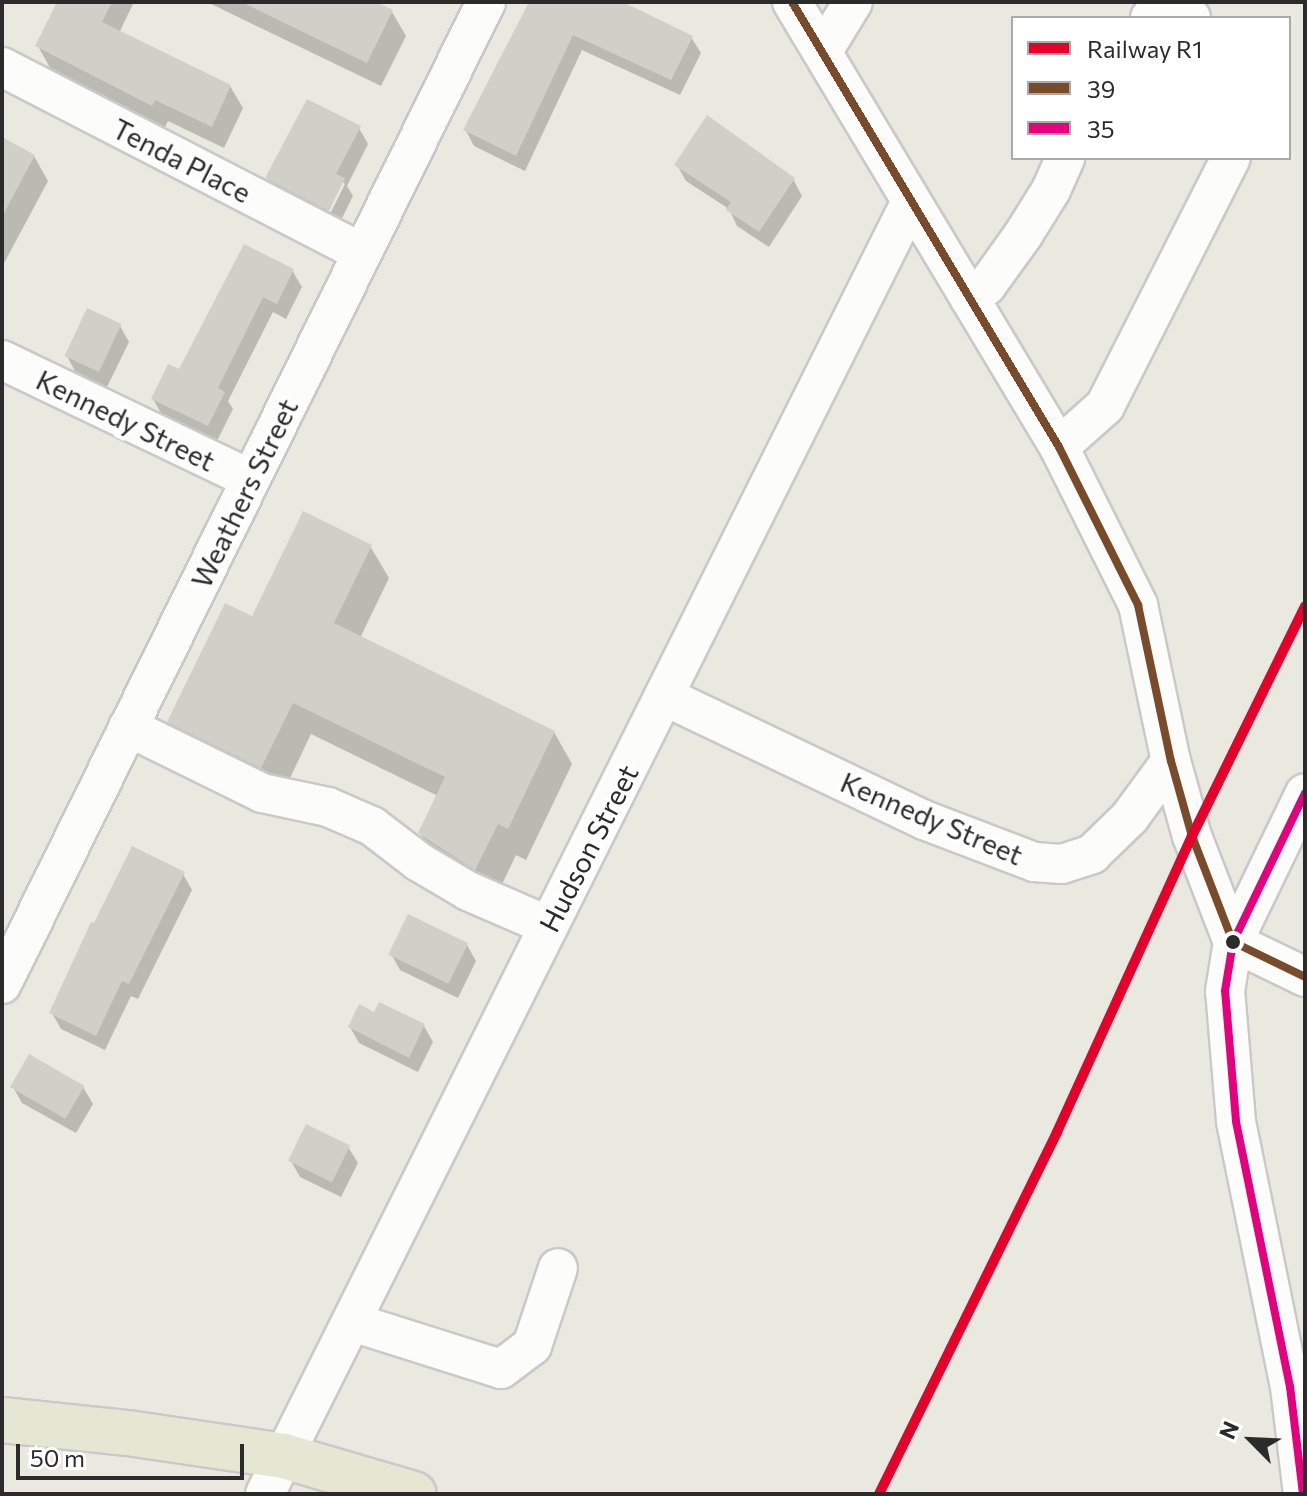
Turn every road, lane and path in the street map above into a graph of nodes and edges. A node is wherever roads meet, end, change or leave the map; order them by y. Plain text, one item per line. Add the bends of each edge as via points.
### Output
1 (792, 2) edge
2 (853, 2) edge
3 (482, 3) edge
4 (1152, 16) edge
5 (1188, 16) edge
6 (823, 51) junction
7 (2, 67) edge
8 (1064, 160) edge
9 (1230, 160) edge
10 (911, 201) junction
11 (362, 253) junction
12 (970, 299) junction
13 (2, 360) edge
14 (1059, 447) junction
15 (250, 479) junction
16 (664, 696) junction
17 (128, 727) junction
18 (1171, 761) junction
19 (1305, 793) edge
20 (549, 926) junction
21 (1233, 942) junction
22 (1305, 977) edge
23 (2, 984) edge
24 (558, 1268) dead end
25 (1270, 1278) junction
26 (1305, 1296) edge
27 (352, 1322) junction
28 (2, 1420) edge
29 (284, 1456) junction
30 (265, 1494) edge
31 (414, 1494) edge
32 (1303, 1494) edge

1 - 6 street
2 - 6 street
3 - 11 street, Weathers Street
4 - 5 street via 1180,11
6 - 10 street
7 - 11 street, Tenda Place
8 - 12 street via 1023,235 987,285
9 - 14 street via 1105,406
10 - 12 street
10 - 16 street, Hudson Street
11 - 15 street, Weathers Street
12 - 14 street
13 - 15 street, Kennedy Street
14 - 18 street via 1138,605
15 - 17 street, Weathers Street
16 - 18 street, Kennedy Street via 924,820 1034,862 1062,864 1092,854 1130,817
16 - 20 street, Hudson Street
17 - 20 street via 262,793 328,807 372,826 468,891
17 - 23 street, Weathers Street
18 - 21 street via 1192,836
19 - 21 street
20 - 27 street, Hudson Street
21 - 22 street
21 - 25 street via 1225,991 1236,1121
24 - 27 street via 532,1346 501,1369
25 - 26 street
25 - 32 street
27 - 29 street, Hudson Street
28 - 29 main road
29 - 30 street, Hudson Street
29 - 31 main road

